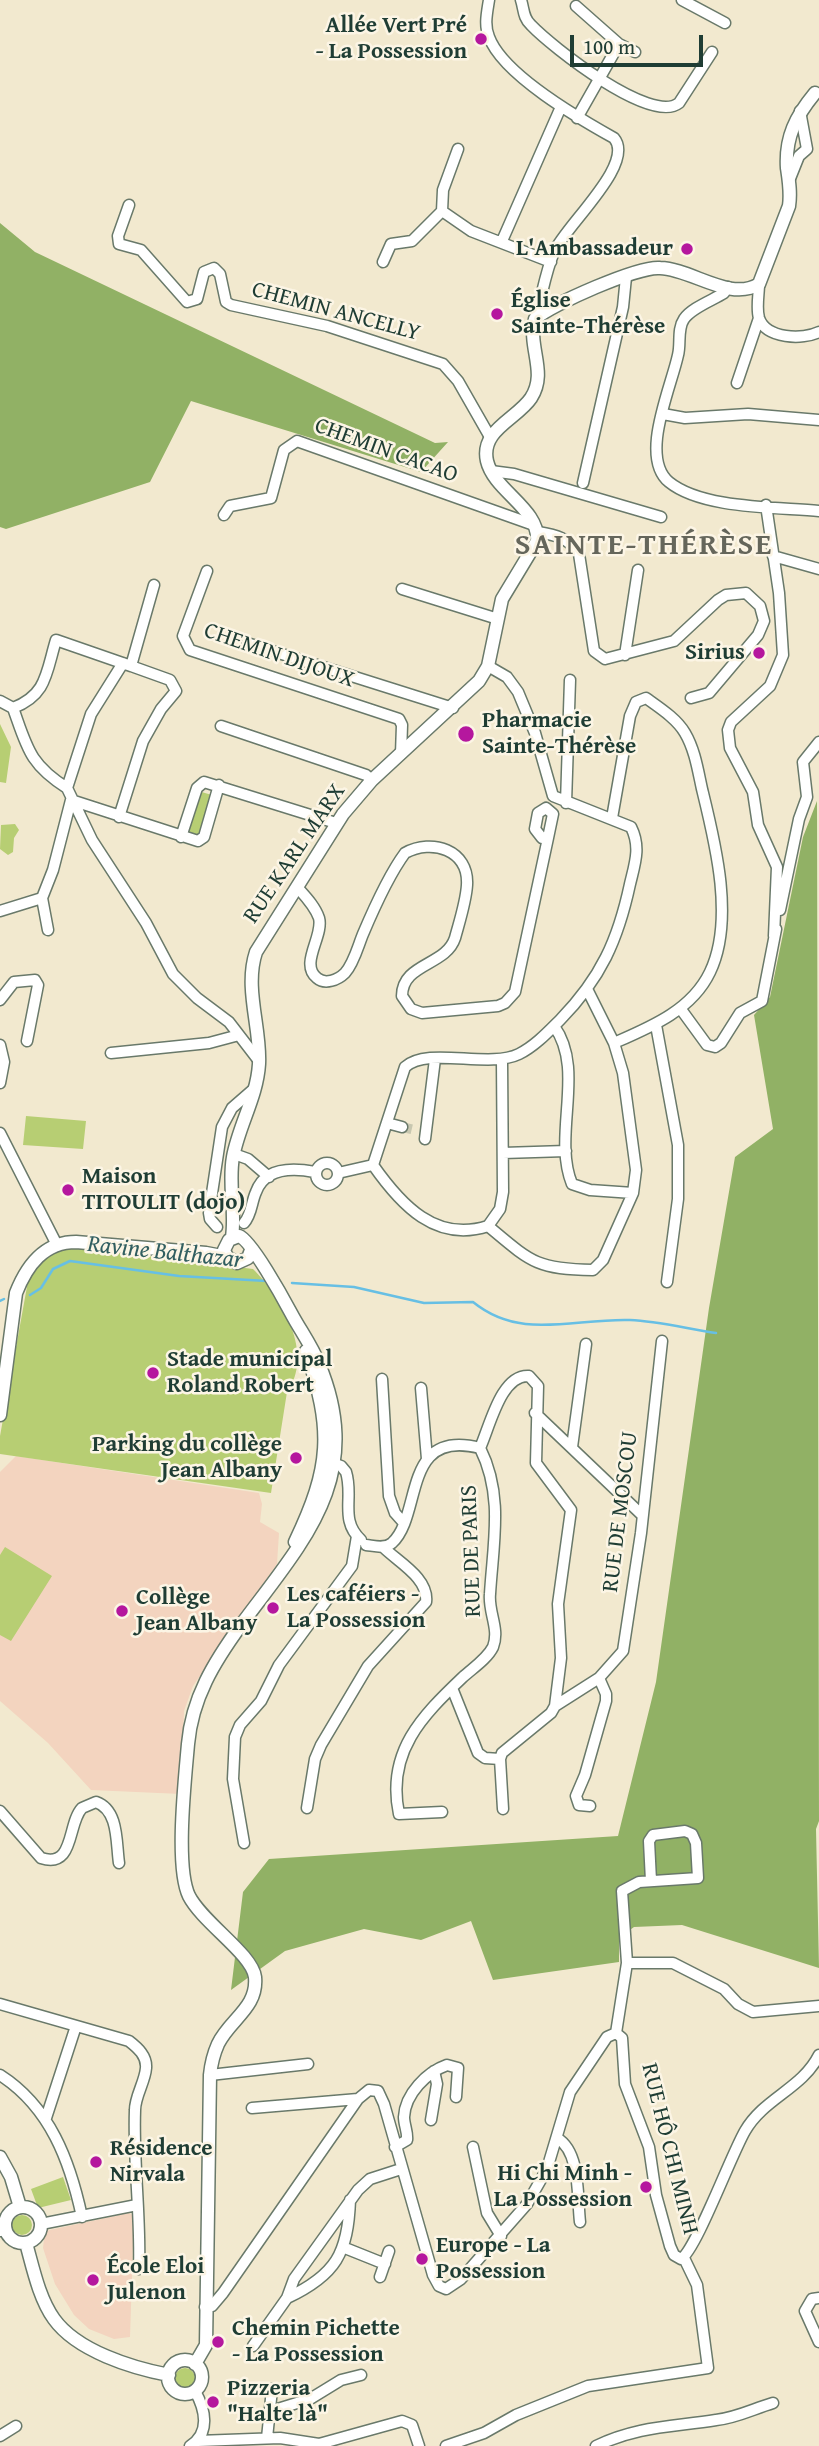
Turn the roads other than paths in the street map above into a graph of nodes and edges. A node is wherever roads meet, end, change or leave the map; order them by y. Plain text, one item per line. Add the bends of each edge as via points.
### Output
1 (489, 0) edge
2 (521, 0) edge
3 (682, 0) edge
4 (576, 6) dead end
5 (725, 23) dead end
6 (619, 44) junction
7 (635, 52) dead end
8 (712, 52) dead end
9 (599, 80) junction
10 (817, 92) edge
11 (560, 109) junction
12 (577, 118) junction
13 (793, 143) junction
14 (458, 149) dead end
15 (819, 153) edge
16 (789, 181) junction
17 (128, 205) dead end
18 (442, 211) junction
19 (502, 241) junction
20 (383, 262) dead end
21 (551, 262) junction
22 (626, 277) junction
23 (759, 284) junction
24 (728, 287) junction
25 (759, 318) junction
26 (535, 319) junction
27 (819, 332) edge
28 (737, 383) dead end
29 (663, 414) junction
30 (819, 420) edge
31 (490, 437) junction
32 (491, 471) junction
33 (583, 483) dead end
34 (766, 505) junction
35 (819, 511) edge
36 (224, 515) dead end
37 (661, 517) dead end
38 (536, 529) junction
39 (773, 556) junction
40 (819, 569) edge
41 (638, 570) dead end
42 (207, 571) dead end
43 (154, 585) dead end
44 (402, 589) dead end
45 (498, 619) junction
46 (247, 643) dead end
47 (625, 655) junction
48 (127, 664) junction
49 (488, 666) junction
50 (570, 680) dead end
51 (691, 698) dead end
52 (0, 701) edge
53 (13, 708) junction
54 (453, 708) junction
55 (221, 726) dead end
56 (819, 742) edge
57 (401, 754) junction
58 (372, 780) junction
59 (219, 785) junction
60 (67, 788) junction
61 (71, 800) junction
62 (566, 803) junction
63 (119, 817) junction
64 (612, 818) junction
65 (336, 823) junction
66 (181, 837) junction
67 (548, 838) junction
68 (297, 887) junction
69 (42, 898) junction
70 (0, 911) edge
71 (48, 930) dead end
72 (774, 936) junction
73 (588, 991) junction
74 (0, 1000) edge
75 (680, 1008) junction
76 (656, 1025) junction
77 (554, 1026) junction
78 (239, 1035) junction
79 (27, 1041) dead end
80 (614, 1043) junction
81 (0, 1045) edge
82 (111, 1053) dead end
83 (435, 1059) junction
84 (502, 1060) junction
85 (259, 1061) junction
86 (0, 1083) edge
87 (256, 1088) junction
88 (387, 1123) junction
89 (402, 1127) tunnel mouth
90 (0, 1133) edge
91 (422, 1134) dead end
92 (566, 1151) junction
93 (503, 1153) junction
94 (234, 1154) junction
95 (373, 1165) junction
96 (269, 1177) junction
97 (633, 1193) junction
98 (233, 1196) junction
99 (243, 1223) junction
100 (488, 1226) junction
101 (217, 1227) dead end
102 (55, 1242) junction
103 (228, 1247) junction
104 (249, 1249) junction
105 (667, 1282) dead end
106 (662, 1341) dead end
107 (586, 1344) dead end
108 (0, 1369) edge
109 (382, 1379) dead end
110 (421, 1388) dead end
111 (536, 1413) junction
112 (0, 1415) edge
113 (572, 1447) junction
114 (480, 1448) junction
115 (428, 1459) junction
116 (328, 1462) junction
117 (642, 1515) junction
118 (403, 1522) junction
119 (357, 1536) junction
120 (366, 1545) junction
121 (383, 1547) junction
122 (352, 1566) junction
123 (599, 1678) junction
124 (452, 1688) junction
125 (555, 1706) junction
126 (500, 1759) junction
127 (590, 1806) dead end
128 (307, 1808) dead end
129 (503, 1809) dead end
130 (0, 1811) edge
131 (442, 1812) dead end
132 (244, 1843) dead end
133 (119, 1863) dead end
134 (651, 1881) junction
135 (627, 1963) junction
136 (0, 2004) edge
137 (819, 2006) edge
138 (76, 2026) junction
139 (616, 2033) junction
140 (819, 2054) edge
141 (308, 2064) dead end
142 (434, 2071) junction
143 (210, 2074) junction
144 (0, 2075) edge
145 (456, 2098) dead end
146 (358, 2099) junction
147 (252, 2108) dead end
148 (46, 2118) junction
149 (431, 2120) dead end
150 (557, 2138) junction
151 (395, 2147) junction
152 (473, 2147) dead end
153 (0, 2157) edge
154 (401, 2169) junction
155 (350, 2200) junction
156 (136, 2205) junction
157 (20, 2207) junction
158 (82, 2217) junction
159 (580, 2222) dead end
160 (41, 2224) junction
161 (2, 2230) edge
162 (501, 2236) junction
163 (26, 2243) junction
164 (345, 2248) junction
165 (389, 2251) dead end
166 (684, 2258) junction
167 (385, 2264) junction
168 (139, 2269) dead end
169 (380, 2277) dead end
170 (287, 2298) junction
171 (819, 2298) edge
172 (205, 2307) junction
173 (819, 2342) edge
174 (253, 2346) dead end
175 (195, 2364) junction
176 (169, 2375) junction
177 (361, 2375) dead end
178 (272, 2389) dead end
179 (195, 2391) junction
180 (773, 2403) dead end
181 (271, 2411) junction
182 (16, 2426) dead end
183 (0, 2436) edge
184 (267, 2438) junction
185 (194, 2443) edge
186 (419, 2446) edge
187 (446, 2446) edge
188 (596, 2446) edge

1 - 11 street via 486,27 494,46
2 - 9 street via 530,24
3 - 5 street
4 - 6 street
6 - 7 street
6 - 9 street
8 - 9 street via 672,108 660,108
9 - 12 street
10 - 13 main road via 800,111
10 - 13 main road via 788,120
11 - 12 street
11 - 19 street
12 - 21 street via 614,138 620,152 601,189 565,231
13 - 15 street
13 - 16 street
13 - 16 main road via 780,158
14 - 18 street via 443,190
16 - 23 main road via 789,206
17 - 31 street, CHEMIN ANCELLY via 118,244 141,250 187,302 197,299 204,272 212,268 220,274 223,295 231,305 327,326 443,363
18 - 19 street via 471,231
18 - 20 street via 412,241 391,244
19 - 21 street
21 - 26 street
22 - 24 main road via 662,268
22 - 26 main road via 557,304
22 - 33 street
23 - 24 main road via 740,290
23 - 25 street
24 - 29 street via 684,319
25 - 27 street via 771,331 794,337 807,338
25 - 28 street
26 - 31 main road via 533,344 540,370 536,389
29 - 30 street
29 - 34 street via 656,457 671,484 698,497
31 - 32 main road via 486,447
32 - 37 street
32 - 38 main road
34 - 35 street
34 - 39 street
36 - 38 street, CHEMIN CACAO via 230,506 271,498 284,450 297,441
38 - 45 main road, RUE KARL MARX via 531,556 502,598
38 - 47 street via 561,537 579,554 594,651 605,659
39 - 40 street
39 - 72 street via 783,655 769,686 728,730 730,748 753,792 758,825 777,867
41 - 47 street
42 - 57 street, CHEMIN DIJOUX via 183,636 190,650 399,719
43 - 48 street
44 - 45 street
45 - 49 main road, RUE KARL MARX
46 - 54 street
47 - 51 street via 674,641 718,600 746,593 763,613 758,635 709,692
48 - 53 street via 56,640 40,691
48 - 60 street via 91,714
48 - 63 street via 174,682 176,691 143,741
49 - 54 main road, RUE KARL MARX
49 - 62 street via 514,684 535,733 550,790
50 - 62 street
52 - 53 street
53 - 60 street via 35,762
54 - 57 main road, RUE KARL MARX
55 - 58 street
56 - 72 street via 803,762 807,797
57 - 58 main road, RUE KARL MARX
58 - 65 main road, RUE KARL MARX
59 - 65 street
59 - 66 street via 204,782 197,788
59 - 66 street via 202,840
60 - 61 street
61 - 63 street
61 - 69 street
61 - 78 street via 173,974
62 - 64 street
63 - 66 street
64 - 73 street via 631,827 638,850 621,923
64 - 75 street via 630,716 636,702 646,698 679,724 690,743 721,868 718,945 710,971
65 - 68 main road, RUE KARL MARX
67 - 67 street via 535,829 541,809 551,811
67 - 68 street via 514,992 499,1006 422,1013 411,1009 402,996 412,973 454,942 467,884 461,861 452,850 425,846 405,853 350,966 328,982 313,975 311,958 319,918
68 - 85 main road, RUE KARL MARX via 261,940 251,965
69 - 70 street
69 - 71 street
72 - 75 street via 762,1001 740,1013 721,1043 707,1045
73 - 77 street
73 - 80 street
74 - 79 street via 14,982 35,980 38,985
75 - 76 street
76 - 80 street
76 - 105 street via 678,1145 678,1199
77 - 84 street via 529,1049
77 - 92 street via 567,1056
78 - 82 street via 209,1043
78 - 85 street
80 - 97 street via 635,1146
81 - 86 street via 4,1069
83 - 84 street
83 - 88 street via 417,1060 405,1068
83 - 91 street
84 - 93 street
85 - 87 main road, RUE KARL MARX
87 - 94 main road, RUE KARL MARX
87 - 101 street via 232,1108 222,1127 209,1213
88 - 89 street
88 - 95 street
90 - 102 street
92 - 93 street
92 - 97 street via 572,1184
93 - 100 street via 500,1209
94 - 96 street via 248,1159
94 - 98 main road, RUE KARL MARX
95 - 96 street via 338,1173 334,1183 324,1185 315,1172 293,1168
95 - 100 street via 419,1217 460,1232
96 - 99 street via 257,1188 251,1213
97 - 100 street via 599,1267 593,1270 531,1261
98 - 99 main road
98 - 103 main road, RUE KARL MARX
99 - 104 main road
102 - 103 main road via 77,1236 206,1253
102 - 108 main road via 31,1254 20,1270 12,1290
102 - 112 main road via 36,1256 16,1293
103 - 104 main road
103 - 104 main road via 237,1263
104 - 116 main road via 297,1325 324,1417
106 - 117 street, RUE DE MOSCOU
107 - 113 street
109 - 118 street via 389,1496
110 - 115 street
111 - 113 street
111 - 114 street via 538,1386 529,1376 514,1378
111 - 125 street via 538,1471 571,1510 558,1604 561,1658
113 - 117 street
114 - 115 street via 447,1448
114 - 124 street, RUE DE PARIS via 489,1468 497,1514 489,1596 495,1638 489,1653
115 - 118 street via 419,1471
116 - 119 street via 341,1466 348,1477 347,1514
116 - 143 main road via 283,1569 215,1661 197,1701 188,1743 183,1852 188,1894 255,1974 252,1999 218,2044
117 - 123 street, RUE DE MOSCOU via 624,1651
118 - 121 street via 393,1542
119 - 120 street
119 - 122 street
120 - 121 street
120 - 122 street
121 - 128 street via 421,1581 426,1602 368,1666 321,1745
122 - 132 street via 279,1665 235,1737 233,1779
123 - 125 street, RUE DE MOSCOU
123 - 127 street via 606,1701 576,1796 579,1805
124 - 126 street via 478,1754
124 - 131 street, RUE DE PARIS via 421,1720 396,1779 400,1814
125 - 126 street via 506,1748
126 - 129 street
130 - 133 street via 41,1858 49,1861 62,1857 68,1849 82,1808 96,1802 105,1805 112,1815
134 - 134 street via 698,1878 692,1834 653,1835 649,1841
134 - 135 street via 628,1885 622,1891
135 - 137 street via 673,1964 723,1989 753,2012
135 - 139 street
136 - 138 street
138 - 148 street
138 - 156 street via 130,2041 145,2060 135,2105
139 - 150 street via 607,2037 570,2092
139 - 166 street, RUE HÔ CHI MINH via 622,2038 625,2084 649,2147 670,2246 677,2258
140 - 166 street, RUE HÔ CHI MINH via 800,2082 752,2119 719,2182 694,2246
141 - 143 street
142 - 145 street via 447,2065 458,2068
142 - 149 street via 437,2084
142 - 151 street via 410,2099 404,2114 407,2140
143 - 172 main road
144 - 148 street
146 - 147 street
146 - 151 street via 369,2090 378,2091
146 - 172 street via 223,2294
148 - 158 street via 74,2179
150 - 159 street via 566,2144 573,2162
150 - 162 street via 537,2188
151 - 154 street
152 - 162 street via 487,2213
153 - 157 main road
154 - 155 street via 370,2179
154 - 162 street via 433,2274 442,2289 456,2284
155 - 164 street
155 - 170 street via 293,2279
156 - 158 street
156 - 168 street
157 - 160 main road via 32,2209
157 - 161 main road via 6,2218
158 - 160 street
160 - 163 main road via 36,2238
161 - 163 main road via 10,2239
163 - 176 main road via 42,2296 60,2325 97,2351
164 - 167 street
164 - 170 street via 328,2272
165 - 167 street
166 - 187 street via 697,2285 708,2368 588,2386
167 - 169 street
170 - 174 street
171 - 173 street via 812,2299 805,2311
172 - 175 main road via 206,2345
175 - 176 main road via 186,2360 176,2363
175 - 179 main road via 202,2377
176 - 179 main road via 171,2386 179,2393
177 - 181 street
178 - 181 street
179 - 185 street via 204,2414
180 - 188 street via 716,2421 633,2430
181 - 184 street
182 - 183 street
184 - 185 street
184 - 186 street via 319,2444 407,2421

